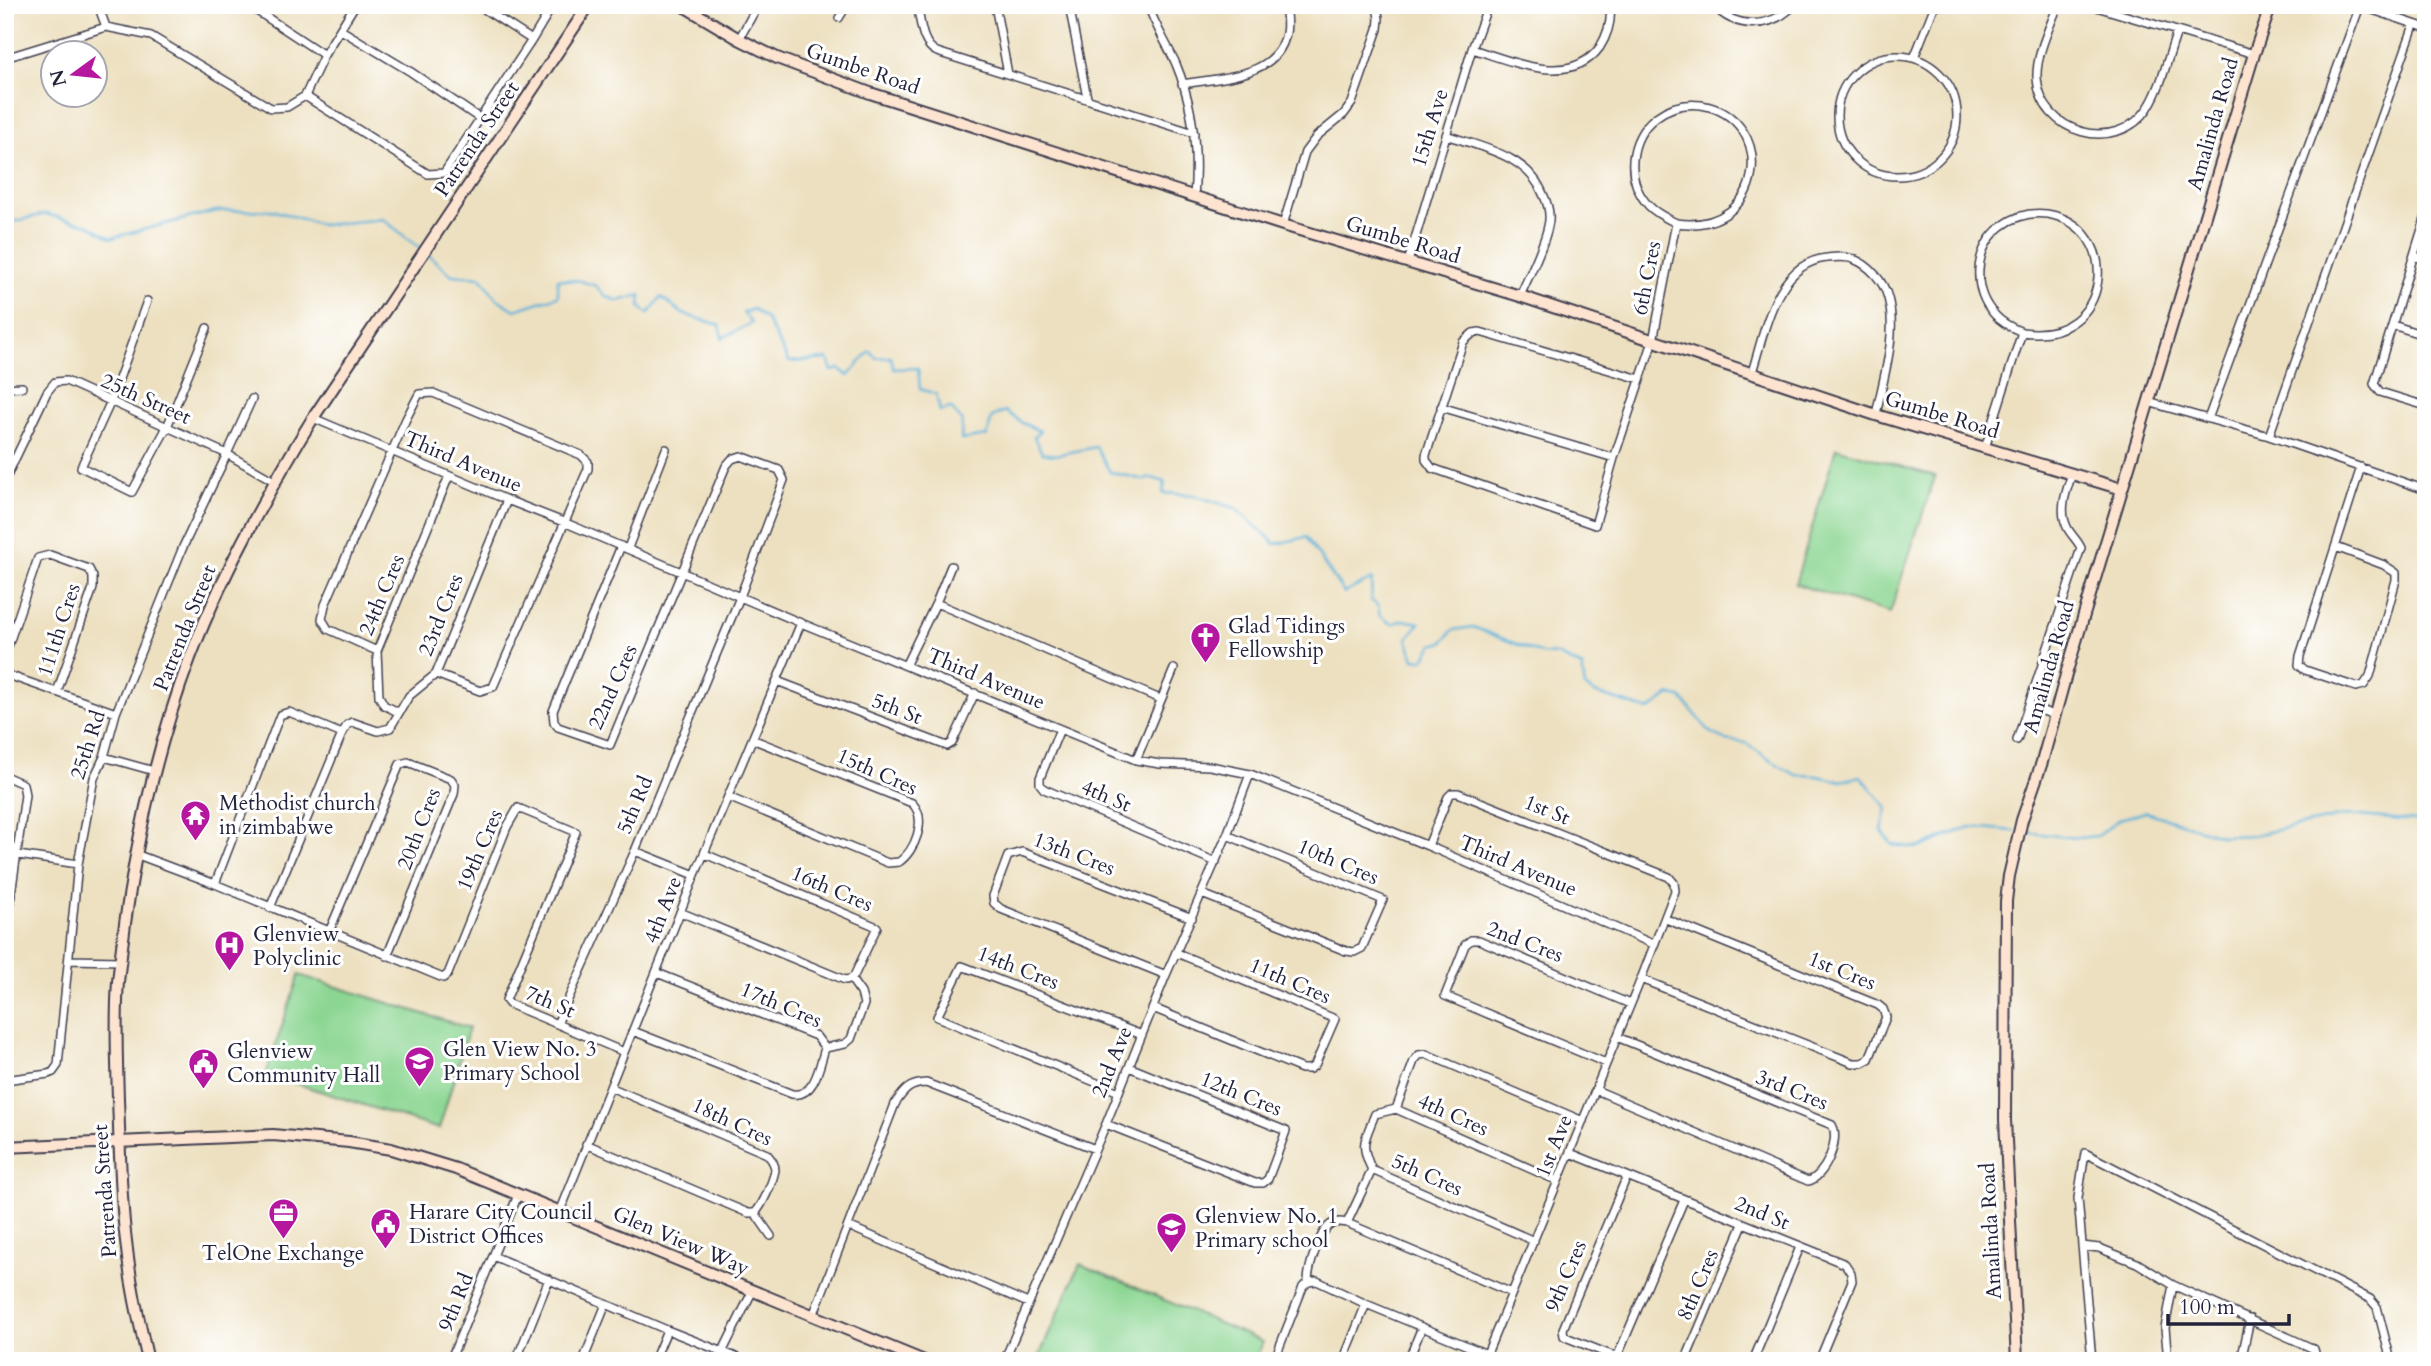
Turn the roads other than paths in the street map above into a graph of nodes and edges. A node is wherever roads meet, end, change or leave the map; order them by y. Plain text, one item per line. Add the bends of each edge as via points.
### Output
1 (98, 5) edge
2 (248, 5) edge
3 (355, 5) edge
4 (478, 5) edge
5 (553, 5) edge
6 (589, 5) edge
7 (682, 5) edge
8 (758, 5) edge
9 (847, 5) edge
10 (917, 5) edge
11 (995, 5) edge
12 (1069, 5) edge
13 (1148, 5) edge
14 (1285, 5) edge
15 (1377, 5) edge
16 (1488, 5) edge
17 (1610, 5) edge
18 (1713, 5) edge
19 (1794, 5) edge
20 (1935, 5) edge
21 (2058, 5) edge
22 (2090, 5) edge
23 (2122, 5) edge
24 (2271, 5) edge
25 (2359, 6) edge
26 (2119, 15) junction
27 (839, 18) dead end
28 (2414, 24) junction
29 (106, 27) junction
30 (2426, 28) edge
31 (341, 30) junction
32 (2176, 32) junction
33 (739, 39) junction
34 (532, 40) junction
35 (1472, 49) junction
36 (324, 54) junction
37 (2254, 54) junction
38 (5, 58) edge
39 (1914, 58) junction
40 (1008, 74) junction
41 (1182, 84) junction
42 (305, 96) junction
43 (1087, 98) junction
44 (479, 118) junction
45 (1194, 133) junction
46 (1446, 135) junction
47 (1194, 197) junction
48 (2426, 216) edge
49 (1676, 223) junction
50 (1283, 225) junction
51 (2414, 256) junction
52 (2426, 259) edge
53 (1408, 262) junction
54 (1520, 296) junction
55 (147, 302) dead end
56 (2393, 325) junction
57 (207, 328) dead end
58 (2022, 332) junction
59 (2426, 336) edge
60 (1653, 341) junction
61 (1752, 372) junction
62 (1640, 379) junction
63 (22, 387) dead end
64 (5, 388) edge
65 (252, 399) dead end
66 (111, 401) junction
67 (2148, 402) junction
68 (2426, 406) edge
69 (1441, 407) junction
70 (1876, 415) junction
71 (313, 418) junction
72 (2208, 419) junction
73 (167, 427) junction
74 (2269, 436) junction
75 (1985, 448) junction
76 (666, 449) dead end
77 (392, 450) junction
78 (227, 454) junction
79 (5, 456) edge
80 (1614, 457) junction
81 (14, 462) junction
82 (2361, 467) junction
83 (2072, 474) junction
84 (449, 476) junction
85 (5, 481) edge
86 (274, 481) junction
87 (2122, 489) junction
88 (2426, 490) edge
89 (506, 500) junction
90 (566, 523) junction
91 (624, 547) junction
92 (2336, 547) junction
93 (951, 566) dead end
94 (682, 571) junction
95 (740, 597) junction
96 (936, 603) junction
97 (801, 623) junction
98 (377, 652) junction
99 (5, 655) edge
100 (906, 664) junction
101 (1174, 669) dead end
102 (5, 674) edge
103 (436, 674) junction
104 (777, 681) junction
105 (57, 692) junction
106 (975, 693) junction
107 (1160, 699) junction
108 (2029, 706) junction
109 (116, 712) junction
110 (398, 712) junction
111 (2054, 715) junction
112 (1060, 729) junction
113 (342, 734) junction
114 (752, 739) junction
115 (2017, 740) dead end
116 (104, 757) junction
117 (1136, 760) junction
118 (154, 771) junction
119 (1250, 774) junction
120 (5, 776) edge
121 (728, 797) junction
122 (1227, 835) junction
123 (1428, 846) junction
124 (635, 851) junction
125 (705, 854) junction
126 (18, 855) junction
127 (138, 855) junction
128 (1216, 862) junction
129 (78, 864) junction
130 (695, 875) junction
131 (215, 884) junction
132 (1675, 891) joint
133 (1202, 894) junction
134 (270, 908) junction
135 (5, 909) edge
136 (680, 912) junction
137 (1192, 919) junction
138 (1666, 919) junction
139 (329, 932) junction
140 (1653, 944) junction
141 (1177, 953) junction
142 (387, 956) junction
143 (69, 960) junction
144 (122, 961) junction
145 (657, 973) junction
146 (1166, 975) junction
147 (850, 979) junction
148 (1641, 979) junction
149 (506, 996) joint
150 (1630, 1004) junction
151 (1153, 1008) junction
152 (557, 1024) junction
153 (633, 1031) junction
154 (1142, 1035) junction
155 (1617, 1037) junction
156 (825, 1048) junction
157 (624, 1052) junction
158 (1606, 1063) junction
159 (1129, 1067) junction
160 (5, 1080) edge
161 (610, 1087) junction
162 (1596, 1090) junction
163 (1119, 1093) junction
164 (1396, 1110) junction
165 (1583, 1121) junction
166 (1106, 1124) junction
167 (120, 1142) junction
168 (586, 1144) junction
169 (5, 1147) edge
170 (1095, 1149) junction
171 (1570, 1153) junction
172 (1371, 1170) junction
173 (1627, 1176) junction
174 (1558, 1181) junction
175 (518, 1195) junction
176 (1684, 1200) junction
177 (560, 1212) junction
178 (755, 1213) junction
179 (1347, 1223) junction
180 (1743, 1224) junction
181 (848, 1226) junction
182 (771, 1236) dead end
183 (1534, 1241) junction
184 (2082, 1246) junction
185 (1800, 1247) junction
186 (493, 1256) junction
187 (549, 1279) junction
188 (1306, 1284) junction
189 (2173, 1285) junction
190 (752, 1292) junction
191 (1512, 1293) junction
192 (1028, 1303) junction
193 (606, 1304) junction
194 (1366, 1304) junction
195 (813, 1316) junction
196 (2250, 1319) junction
197 (1422, 1327) junction
198 (667, 1330) junction
199 (722, 1351) junction
200 (1486, 1357) edge
201 (148, 1361) edge
202 (450, 1361) edge
203 (516, 1361) edge
204 (583, 1361) edge
205 (654, 1361) edge
206 (718, 1361) edge
207 (746, 1361) edge
208 (924, 1361) edge
209 (1004, 1361) edge
210 (1274, 1361) edge
211 (1343, 1361) edge
212 (1408, 1361) edge
213 (1685, 1361) edge
214 (1753, 1361) edge
215 (1819, 1361) edge
216 (2017, 1361) edge
217 (2092, 1361) edge
218 (2168, 1361) edge
219 (2241, 1361) edge
220 (2317, 1361) edge
221 (2391, 1361) edge

1 - 29 street
2 - 36 street
3 - 31 street
4 - 34 street
5 - 34 street
6 - 71 street, Patrenda Street
7 - 33 street, Gumbe Road
8 - 33 street
9 - 27 street
10 - 40 street via 932,50
11 - 40 street
12 - 43 street
13 - 41 street
14 - 41 street via 1287,32 1265,65
15 - 50 street via 1378,29 1353,103 1305,152
16 - 35 street, 15th Ave
17 - 35 street via 1606,37 1583,62 1551,70
18 - 19 street via 1721,13 1762,24
20 - 39 street
21 - 32 street via 2038,60 2040,94 2059,121 2090,135 2123,130 2148,107
22 - 26 street
23 - 26 street
24 - 37 street, Amalinda Road
25 - 28 street
25 - 72 street
26 - 32 street
28 - 30 street
28 - 74 street
29 - 38 street
29 - 42 street via 151,36 271,108 287,107
31 - 36 street
31 - 44 street
32 - 37 street
33 - 47 street, Gumbe Road via 870,93
34 - 44 street
35 - 46 street, 15th Ave
36 - 42 street
37 - 67 street, Amalinda Road
39 - 39 street via 1891,56 1868,63 1851,78 1840,99 1837,115 1845,145 1860,163 1881,174 1896,176 1927,169 1944,153 1955,132 1958,117 1950,86 1941,74
40 - 43 street
41 - 45 street
42 - 44 street via 434,175 449,169
43 - 45 street
45 - 47 street
46 - 53 street, 15th Ave
46 - 54 street via 1515,160 1539,183 1547,202 1548,227
47 - 50 street, Gumbe Road
48 - 51 street
49 - 49 street, 6th Cres via 1692,225 1722,218 1739,202 1751,181 1752,158 1745,135 1730,118 1709,106 1686,105 1663,112 1641,133 1635,148 1632,163 1640,194 1649,206
49 - 60 street, 6th Cres
50 - 53 street, Gumbe Road
51 - 52 street
51 - 56 street
53 - 54 street, Gumbe Road
54 - 60 street, Gumbe Road
55 - 66 street
56 - 59 street
56 - 68 street via 2375,387
57 - 73 street
58 - 58 street via 2038,334 2068,327 2090,305 2096,290 2099,275 2091,244 2082,232 2055,216 2039,213 2009,221 1992,236 1981,257 1978,273 1986,303 1995,316
58 - 75 street
60 - 61 street, Gumbe Road
60 - 62 street, 6th Cres
61 - 70 street, Gumbe Road
61 - 70 street via 1776,300 1793,273 1821,258 1853,259 1880,280 1891,312
62 - 69 street via 1473,332 1463,342
62 - 80 street, 6th Cres
63 - 64 street
65 - 78 street, 25th Rd
66 - 73 street, 25th Street
66 - 73 street via 81,467 132,492
66 - 81 street, 25th Street via 66,382 51,385
67 - 72 street
67 - 87 street, Amalinda Road
69 - 80 street
69 - 80 street, 6th Cres via 1426,454 1428,465 1595,525
70 - 75 street, Gumbe Road
71 - 77 street, Third Avenue
71 - 86 street, Patrenda Street
72 - 74 street
73 - 78 street, 25th Street
74 - 82 street
75 - 83 street, Gumbe Road
76 - 91 street
77 - 84 street, Third Avenue
77 - 90 street, 24th Cres via 415,398 433,393 585,458 588,469
77 - 98 street, 24th Cres via 322,613 328,629
78 - 86 street
78 - 109 street, 25th Rd via 183,547
79 - 81 street
81 - 85 street
82 - 88 street
82 - 92 street
83 - 87 street, Gumbe Road
83 - 108 street via 2063,509 2067,527 2081,548
84 - 89 street, Third Avenue
84 - 98 street, 24th Cres
86 - 118 street, Patrenda Street via 214,600
87 - 111 street, Amalinda Road
89 - 90 street, Third Avenue
89 - 103 street, 23rd Cres
90 - 91 street, Third Avenue
90 - 103 street, 23rd Cres via 493,687 480,691
91 - 94 street, Third Avenue
91 - 94 street, 22nd Cres via 553,711 558,727 611,745
92 - 92 street via 2299,665 2356,687 2370,677 2396,573
93 - 96 street
94 - 95 street, Third Avenue
94 - 95 street, 5th Rd via 732,459 741,456 779,470 784,480 781,491
95 - 97 street, Third Avenue
95 - 124 street, 5th Rd
96 - 100 street
96 - 107 street
97 - 100 street, Third Avenue
97 - 104 street, 4th Ave
98 - 110 street via 379,696 384,705
99 - 105 street, 111th Cres via 38,558 50,555 89,569 93,589
100 - 106 street, Third Avenue
101 - 107 street
102 - 105 street
103 - 110 street via 409,696
104 - 106 street, 5th St via 947,746
104 - 114 street, 4th Ave
105 - 109 street
106 - 112 street, Third Avenue
107 - 117 street
108 - 111 street
108 - 115 street
109 - 116 street, 25th Rd
110 - 113 street via 386,730 352,722
111 - 216 street, Amalinda Road via 2007,888 2005,1120
112 - 117 street, Third Avenue
112 - 128 street, 4th St via 1040,778 1044,789
113 - 131 street via 289,712 280,715
113 - 134 street
114 - 121 street, 4th Ave
114 - 121 street, 15th Cres via 912,803 920,822 908,854 899,863 888,863
116 - 118 street
116 - 129 street, 25th Rd via 94,778
117 - 119 street, Third Avenue
118 - 127 street, Patrenda Street
119 - 122 street, 2nd Ave
119 - 123 street, Third Avenue
120 - 126 street via 25,788
121 - 125 street, 4th Ave
122 - 128 street, 2nd Ave
122 - 133 street, 10th Cres via 1383,900 1362,948 1354,952
123 - 132 street, 1st St via 1448,797 1458,793 1669,877
123 - 140 street, Third Avenue
124 - 130 street
124 - 152 street, 5th Rd
125 - 130 street, 4th Ave
125 - 147 street, 16th Cres via 877,927
126 - 129 street
126 - 135 street via 9,909
127 - 131 street
127 - 144 street, Patrenda Street
128 - 133 street, 2nd Ave
129 - 143 street, 25th Rd
130 - 136 street, 4th Ave
131 - 134 street
132 - 138 street, 1st Ave
133 - 137 street, 2nd Ave
134 - 139 street
136 - 145 street, 4th Ave
136 - 147 street
137 - 141 street, 2nd Ave
137 - 146 street, 13th Cres via 1022,852 1008,856 993,896 1001,909
138 - 140 street, 1st Ave
138 - 148 street, 1st Cres via 1878,1005 1886,1017 1869,1059 1853,1063
139 - 142 street
139 - 142 street, 20th Cres via 397,768 404,762 451,779 455,789
140 - 148 street, 1st Ave
141 - 146 street, 2nd Ave
141 - 151 street, 11th Cres via 1335,1019 1331,1030 1315,1065 1302,1069
142 - 149 street, 19th Cres via 445,978 518,808 576,832
143 - 144 street
143 - 160 street, 25th Rd via 57,1068 48,1074
144 - 167 street, Patrenda Street via 117,1006
145 - 153 street, 4th Ave
145 - 156 street, 17th Cres via 817,1036
146 - 151 street, 2nd Ave
147 - 156 street via 864,1004 851,1039
148 - 150 street, 1st Ave
149 - 152 street, 7th St via 509,1004
150 - 155 street, 1st Ave
150 - 158 street, 2nd Cres via 1479,940 1465,945 1445,996
151 - 154 street, 2nd Ave
152 - 157 street, 7th St
153 - 156 street, 17th Cres via 800,1095 812,1082
153 - 157 street, 4th Ave
154 - 159 street, 2nd Ave
154 - 163 street, 14th Cres via 962,965 937,1017
155 - 158 street, 1st Ave
155 - 162 street, 3rd Cres via 1832,1125 1836,1140 1820,1175 1808,1181
157 - 161 street, 4th Ave
158 - 162 street, 1st Ave
159 - 163 street, 2nd Ave
159 - 166 street, 12th Cres via 1286,1131 1268,1179 1255,1183
161 - 168 street, 4th Ave
161 - 178 street, 18th Cres via 767,1154 775,1170
162 - 165 street, 1st Ave
163 - 166 street, 2nd Ave
164 - 165 street, 4th Cres via 1414,1061 1426,1054
164 - 172 street via 1375,1114 1363,1145
164 - 174 street, 4th Cres
165 - 171 street, 1st Ave
166 - 170 street, 2nd Ave
167 - 169 street, Glen View Way
167 - 175 street, Glen View Way via 273,1135 349,1142 419,1157
167 - 201 street, Patrenda Street via 125,1242
168 - 177 street, 4th Ave
168 - 178 street
170 - 181 street via 926,1083 913,1083 895,1104
170 - 192 street, 2nd Ave
171 - 173 street, 2nd St
171 - 174 street, 1st Ave
172 - 179 street, 5th Cres
172 - 183 street, 5th Cres
173 - 176 street, 2nd St
173 - 176 street, 9th Cres via 1563,1329 1568,1338 1618,1355
174 - 183 street, 1st Ave
175 - 177 street, Glen View Way
175 - 186 street, 9th Rd
176 - 180 street, 2nd St
177 - 190 street, Glen View Way
178 - 182 street
179 - 188 street via 1328,1226
179 - 191 street
180 - 185 street, 2nd St
180 - 213 street, 8th Cres
181 - 192 street
181 - 195 street
183 - 191 street, 1st Ave
184 - 189 street via 2117,1255
184 - 217 street
184 - 221 street via 2078,1198 2085,1153 2370,1299 2377,1307
185 - 214 street
185 - 215 street, 2nd St via 1845,1264 1851,1273 1852,1281
186 - 187 street
186 - 202 street, 9th Rd
187 - 193 street
187 - 203 street
188 - 194 street via 1317,1281
188 - 210 street
189 - 196 street
189 - 218 street via 2165,1328
190 - 195 street, Glen View Way
190 - 199 street
191 - 200 street, 1st Ave
192 - 209 street, 2nd Ave
193 - 198 street
193 - 204 street
194 - 197 street
194 - 211 street
195 - 208 street, Glen View Way
196 - 219 street
196 - 220 street via 2314,1349
197 - 200 street
197 - 212 street
198 - 199 street
198 - 205 street
199 - 206 street
199 - 207 street

